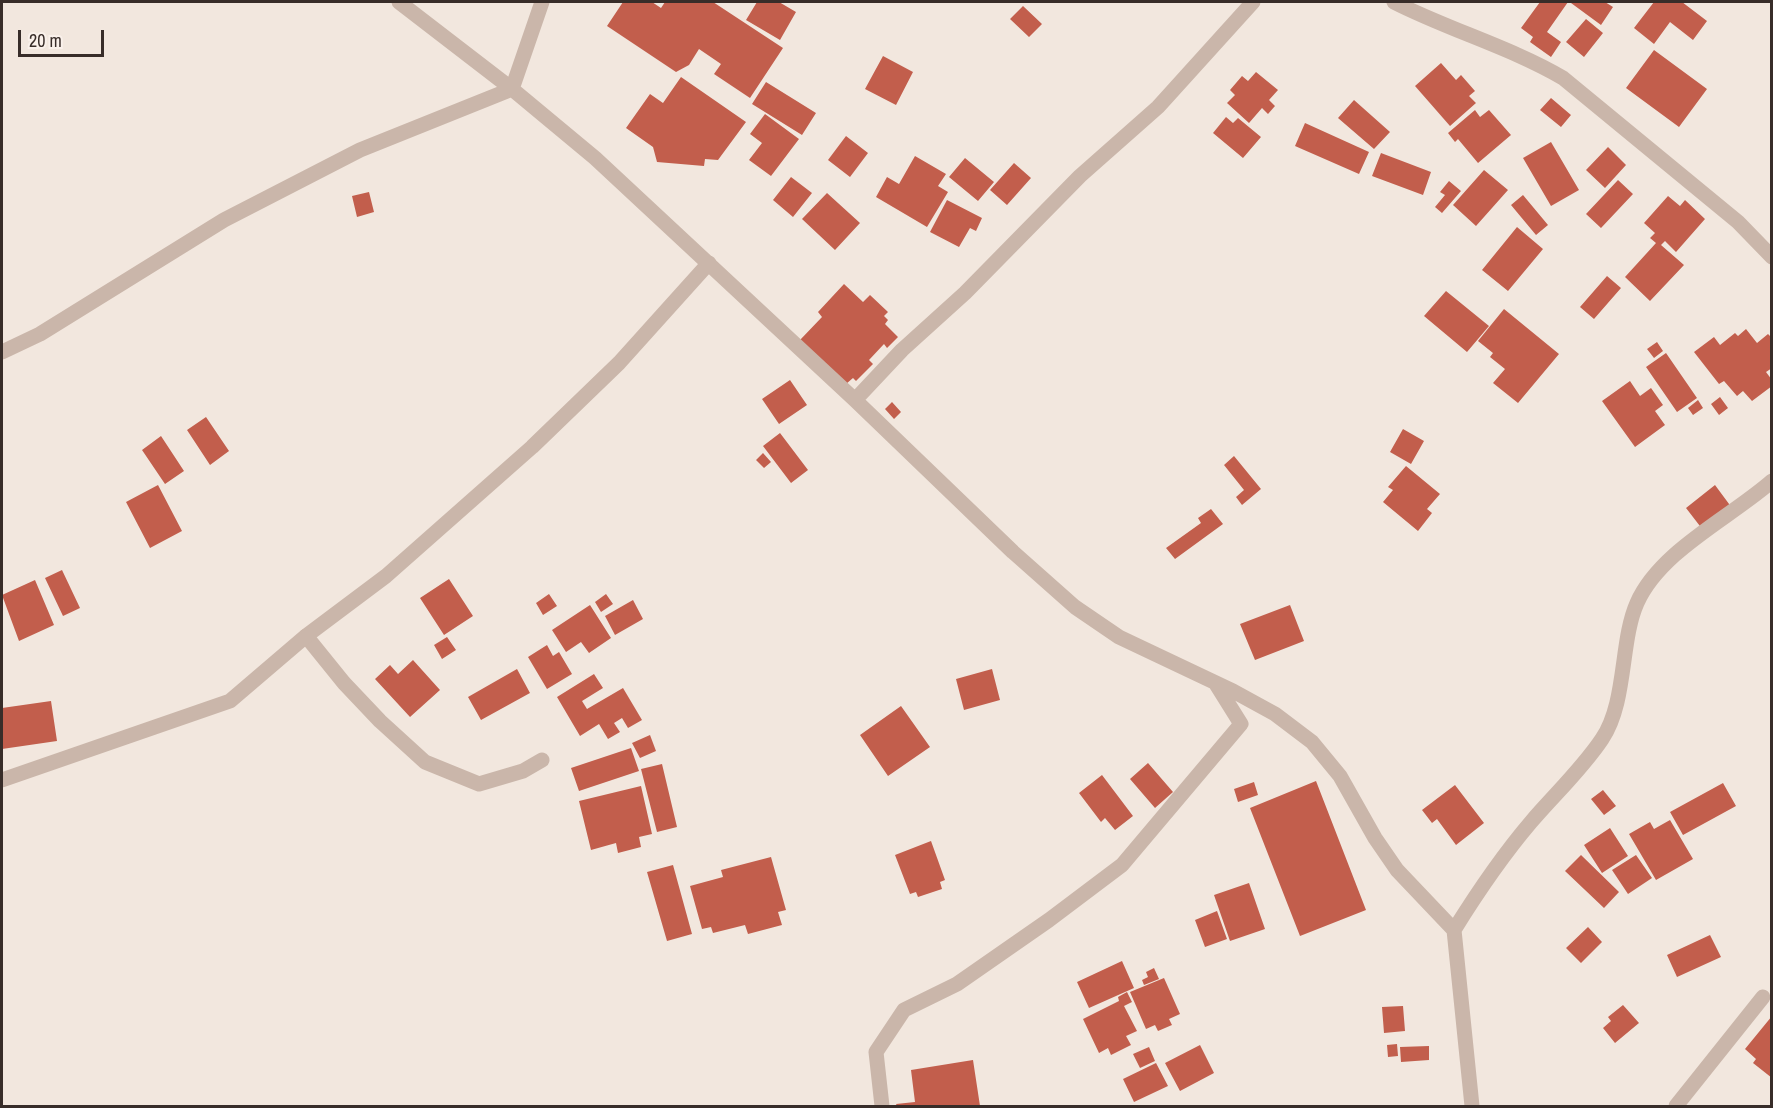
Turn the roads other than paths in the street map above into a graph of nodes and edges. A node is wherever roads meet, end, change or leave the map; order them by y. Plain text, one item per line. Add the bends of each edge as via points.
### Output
1 (399, 2) edge
2 (542, 2) edge
3 (1253, 2) edge
4 (1394, 2) edge
5 (512, 88) junction
6 (1772, 257) edge
7 (709, 263) junction
8 (2, 352) edge
9 (855, 400) junction
10 (1772, 481) edge
11 (306, 636) junction
12 (1216, 683) junction
13 (542, 760) dead end
14 (2, 780) edge
15 (1454, 930) junction
16 (1762, 997) dead end
17 (882, 1107) edge
18 (1472, 1107) edge
19 (1676, 1107) edge

1 - 5 street
2 - 5 street
3 - 9 street via 1158,107 1080,176
4 - 6 street via 1540,64 1563,78 1738,222
5 - 7 street
5 - 8 street via 360,150 245,209 40,334
7 - 9 street
7 - 11 street via 619,363 532,447 386,576
9 - 12 street via 1075,607 1119,637
10 - 15 street via 1682,550 1646,586 1636,605 1611,721 1602,739 1529,825
11 - 13 street via 344,683 425,762 479,784 523,771
11 - 14 street via 230,701
12 - 15 street via 1275,714 1312,742 1340,776 1397,870
12 - 17 street via 1241,724 1122,865 957,984 903,1010 876,1052
15 - 18 street
16 - 19 street

